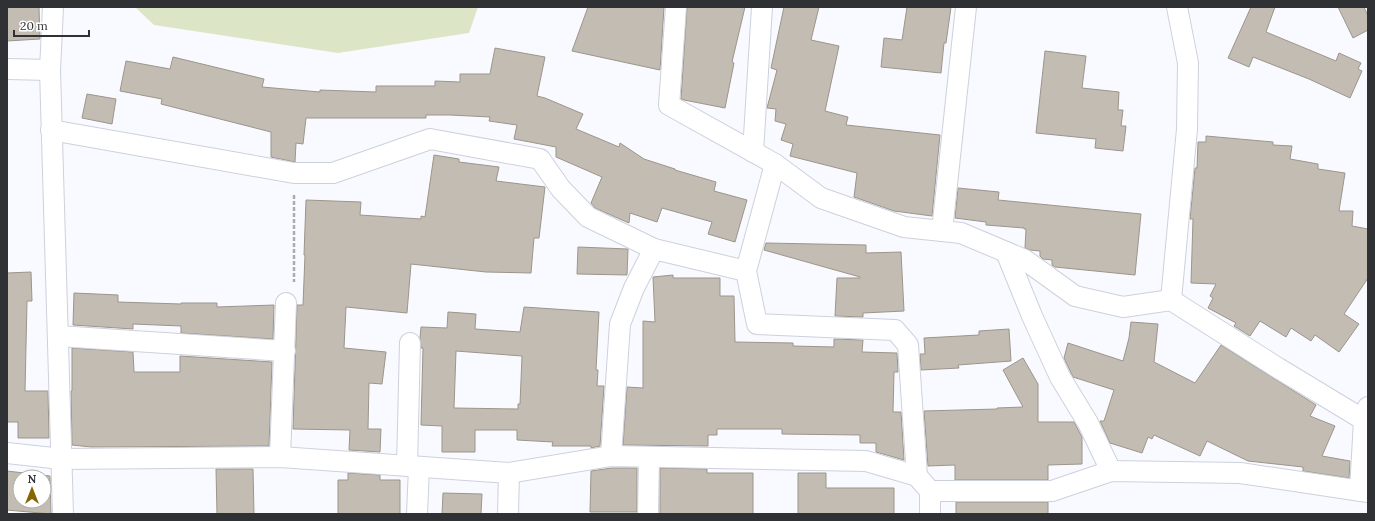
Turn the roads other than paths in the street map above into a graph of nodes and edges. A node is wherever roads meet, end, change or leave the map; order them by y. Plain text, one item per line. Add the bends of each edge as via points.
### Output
1 (53, 7) edge
2 (676, 7) edge
3 (762, 7) edge
4 (966, 7) edge
5 (1177, 7) edge
6 (7, 69) edge
7 (50, 70) junction
8 (51, 130) junction
9 (753, 152) junction
10 (775, 164) junction
11 (942, 231) junction
12 (654, 249) junction
13 (1006, 252) junction
14 (746, 271) junction
15 (1171, 300) junction
16 (286, 303) road end
17 (58, 336) junction
18 (410, 343) dead end
19 (285, 350) junction
20 (1366, 414) edge
21 (7, 453) edge
22 (611, 456) junction
23 (280, 457) junction
24 (650, 457) junction
25 (62, 459) junction
26 (413, 466) junction
27 (1111, 471) junction
28 (509, 473) junction
29 (917, 476) junction
30 (930, 491) junction
31 (1364, 492) edge
32 (63, 514) edge
33 (417, 514) edge
34 (508, 514) edge
35 (648, 514) edge
36 (930, 514) edge

1 - 7 street
2 - 9 street via 669,105
3 - 9 street
4 - 11 street
5 - 15 street via 1188,63 1187,129
6 - 7 street
7 - 8 street
8 - 12 street via 294,173 333,173 430,139 540,159 561,189 588,217
8 - 17 street
9 - 10 street
10 - 11 street via 821,198 904,228
10 - 14 street
11 - 13 street via 961,233
12 - 14 street
12 - 22 street via 634,288 620,324
13 - 15 street via 1025,260 1074,296 1123,307
13 - 27 street via 1060,377 1088,423
14 - 29 street via 757,324 895,330 908,345
15 - 20 street via 1278,368
16 - 19 street
17 - 19 street
17 - 25 street
18 - 26 street
19 - 23 street
20 - 31 street
21 - 25 street
22 - 24 street
22 - 28 street
23 - 25 street
23 - 26 street
24 - 29 street via 866,461
24 - 35 street
25 - 32 street
26 - 28 street
26 - 33 street
27 - 30 street via 1052,491
27 - 31 street via 1240,473
28 - 34 street
29 - 30 street
30 - 36 street

